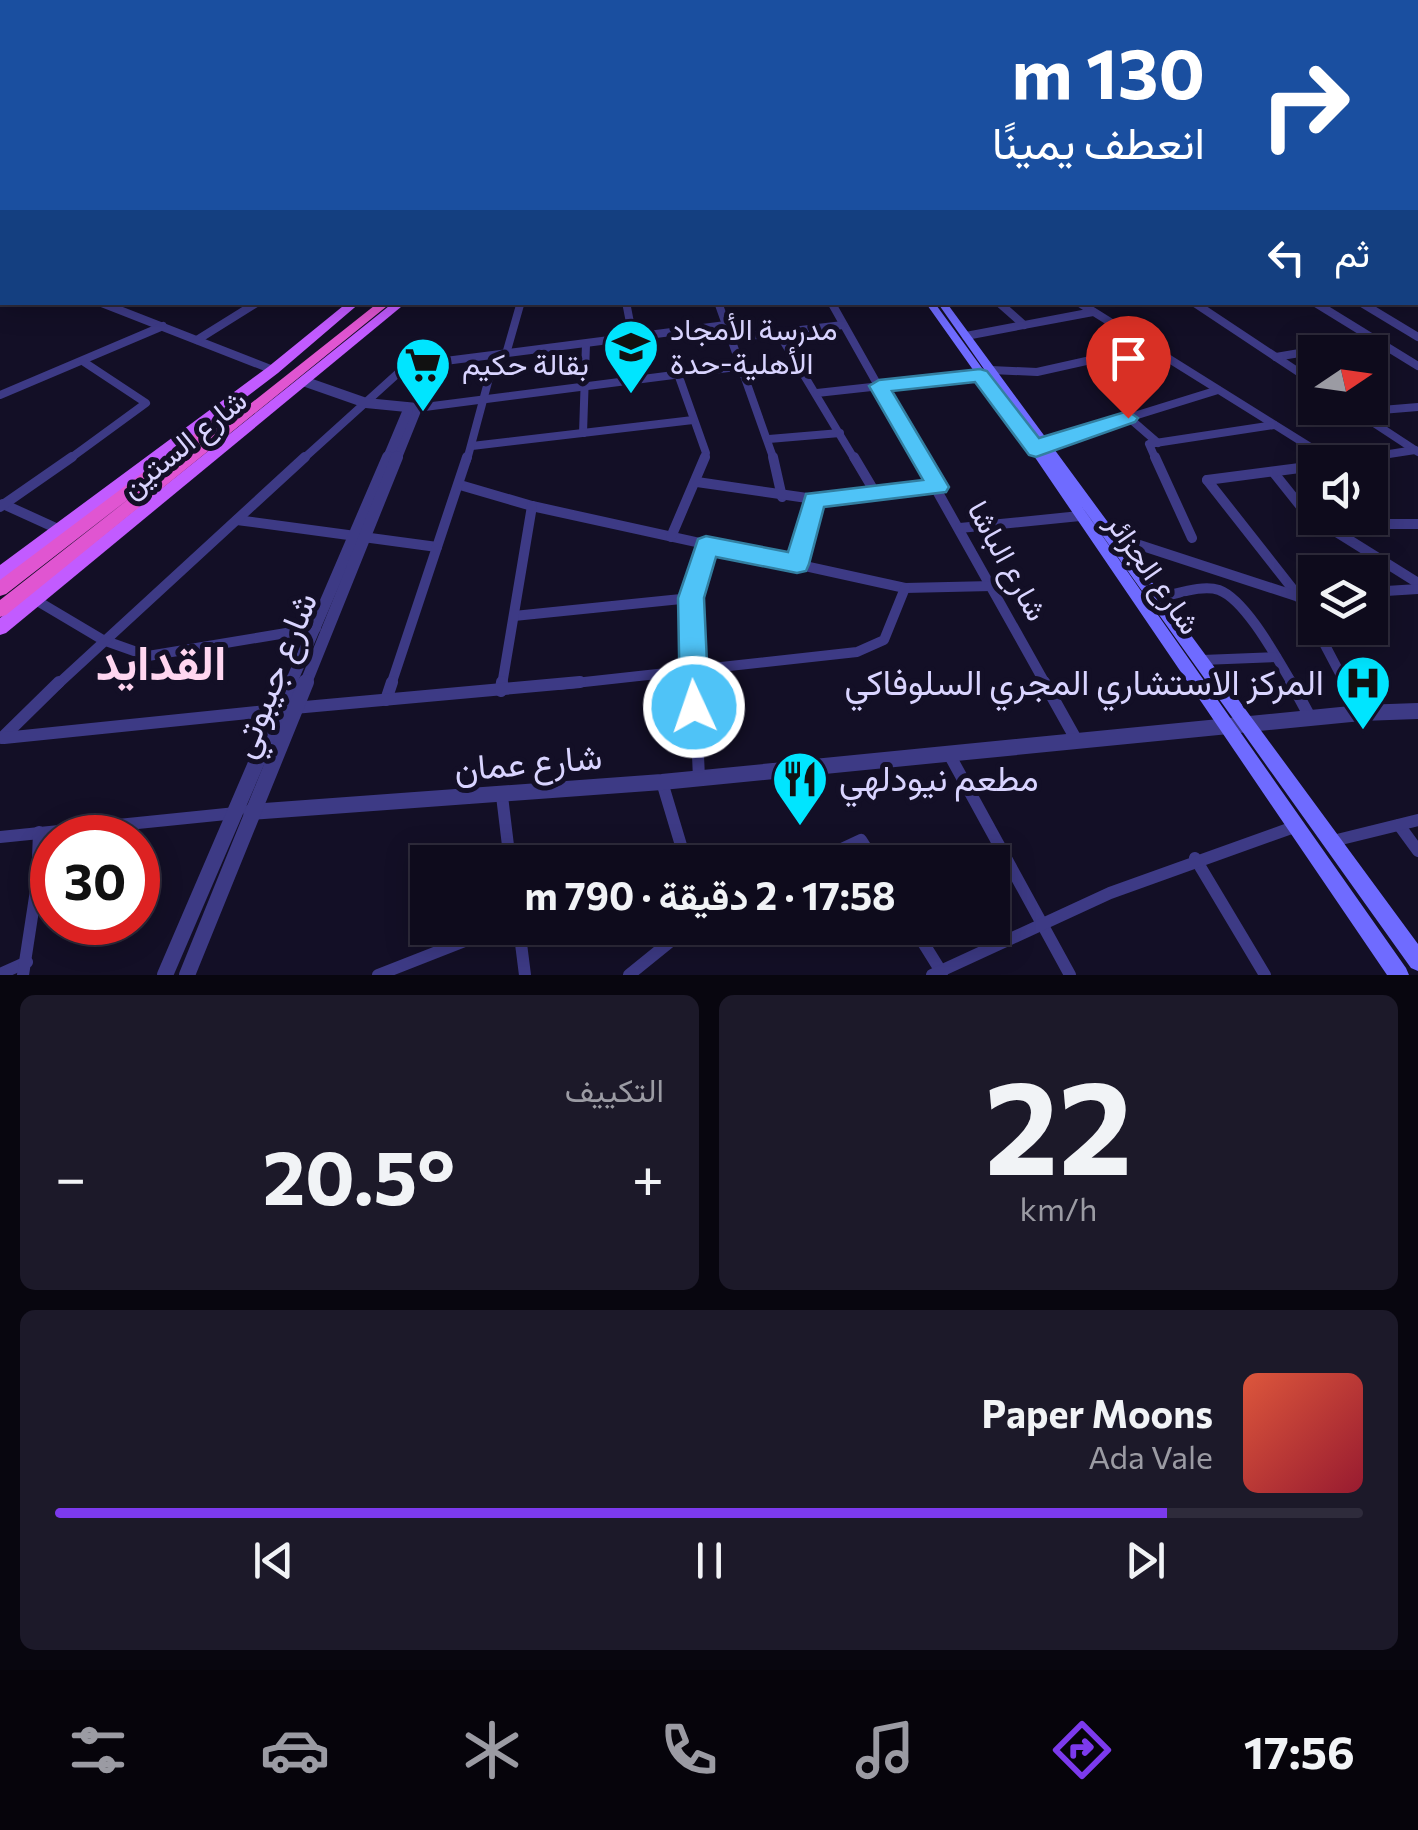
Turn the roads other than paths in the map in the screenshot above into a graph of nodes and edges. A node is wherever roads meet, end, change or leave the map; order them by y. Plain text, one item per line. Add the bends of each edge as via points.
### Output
1 (107, 305) edge
2 (253, 305) edge
3 (353, 305) edge
4 (366, 305) edge
5 (382, 305) edge
6 (398, 305) edge
7 (520, 305) edge
8 (627, 305) edge
9 (719, 305) edge
10 (834, 305) edge
11 (931, 305) edge
12 (944, 305) edge
13 (1001, 305) edge
14 (1082, 305) edge
15 (1198, 305) edge
16 (1319, 305) edge
17 (1365, 305) edge
18 (1093, 312) junction
19 (844, 324) junction
20 (726, 325) junction
21 (1024, 325) junction
22 (163, 326) junction
23 (778, 332) junction
24 (1368, 335) edge
25 (966, 336) junction
26 (1418, 337) edge
27 (633, 338) junction
28 (732, 338) junction
29 (196, 340) junction
30 (586, 344) junction
31 (1388, 347) edge
32 (1150, 348) junction
33 (1298, 353) edge
34 (501, 355) junction
35 (1276, 357) junction
36 (84, 362) junction
37 (744, 366) junction
38 (1418, 366) edge
39 (278, 372) junction
40 (986, 372) junction
41 (1298, 372) edge
42 (678, 374) junction
43 (306, 382) junction
44 (879, 386) junction
45 (584, 388) junction
46 (1218, 390) junction
47 (817, 393) junction
48 (0, 395) edge
49 (481, 400) junction
50 (366, 402) junction
51 (1418, 407) edge
52 (1388, 408) edge
53 (412, 409) junction
54 (1128, 418) junction
55 (693, 420) junction
56 (1274, 425) junction
57 (1377, 425) edge
58 (583, 432) junction
59 (840, 433) junction
60 (769, 440) junction
61 (1158, 443) junction
62 (1307, 445) edge
63 (472, 446) junction
64 (1041, 446) junction
65 (1416, 451) edge
66 (1388, 455) edge
67 (1298, 468) edge
68 (1274, 472) junction
69 (697, 482) junction
70 (460, 485) junction
71 (938, 487) junction
72 (876, 494) junction
73 (782, 497) junction
74 (814, 500) junction
75 (1298, 503) edge
76 (2, 505) edge
77 (532, 506) junction
78 (1080, 516) junction
79 (237, 520) junction
80 (1388, 524) edge
81 (1418, 524) edge
82 (960, 528) junction
83 (58, 529) junction
84 (1341, 535) edge
85 (1112, 536) junction
86 (671, 537) junction
87 (356, 538) junction
88 (1192, 538) dead end
89 (706, 546) junction
90 (437, 547) junction
91 (797, 564) junction
92 (0, 574) edge
93 (992, 586) junction
94 (1418, 586) edge
95 (905, 588) junction
96 (0, 590) edge
97 (1388, 590) edge
98 (1298, 596) edge
99 (1298, 597) edge
100 (691, 598) junction
101 (1156, 598) junction
102 (34, 600) junction
103 (0, 610) edge
104 (514, 616) junction
105 (0, 628) edge
106 (319, 628) junction
107 (103, 640) junction
108 (1325, 645) edge
109 (1276, 657) junction
110 (1202, 660) junction
111 (692, 672) junction
112 (501, 691) junction
113 (386, 700) junction
114 (287, 709) junction
115 (1418, 711) edge
116 (1361, 713) junction
117 (1311, 718) junction
118 (1249, 726) junction
119 (1226, 727) junction
120 (1, 737) edge
121 (1077, 741) junction
122 (948, 754) junction
123 (699, 779) junction
124 (662, 782) junction
125 (502, 796) junction
126 (251, 812) junction
127 (234, 813) junction
128 (160, 820) edge
129 (1418, 820) edge
130 (1399, 825) junction
131 (1294, 827) junction
132 (30, 833) edge
133 (0, 837) edge
134 (1331, 842) junction
135 (508, 845) edge
136 (681, 845) edge
137 (1418, 851) edge
138 (1195, 858) junction
139 (30, 920) edge
140 (1042, 922) junction
141 (455, 945) edge
142 (521, 945) edge
143 (666, 945) edge
144 (923, 945) edge
145 (1418, 961) edge
146 (25, 969) edge
147 (0, 974) edge
148 (938, 974) edge
149 (165, 975) edge
150 (187, 975) edge
151 (378, 975) edge
152 (525, 975) edge
153 (630, 975) edge
154 (1070, 975) edge
155 (1265, 975) edge
156 (1399, 975) edge

1 - 22 street
2 - 29 street
3 - 39 main road, شارع الستين
4 - 39 highway, شارع الستين
5 - 103 highway, شارع الستين
6 - 43 main road, شارع الستين
7 - 34 street
8 - 27 street
9 - 20 street
10 - 19 street, شارع الباشا
11 - 40 main road, شارع الجزائر
12 - 25 main road, شارع الجزائر
13 - 21 street
14 - 18 street
15 - 35 street
16 - 24 street
17 - 26 street
18 - 21 street
18 - 32 street
19 - 23 street
19 - 44 street, شارع الباشا
20 - 27 street
20 - 28 street
21 - 25 street
22 - 29 street
22 - 36 street
23 - 28 street
23 - 47 street
25 - 40 main road, شارع الجزائر
27 - 30 street
28 - 37 street
29 - 39 street
30 - 34 street
30 - 45 street
31 - 38 street
32 - 40 street via 1037,372
32 - 46 street
33 - 35 street
34 - 49 street
34 - 50 street via 406,366
35 - 41 street
36 - 48 street
36 - 76 street via 146,403 144,408
37 - 42 street
37 - 60 street
39 - 83 main road, شارع الستين
39 - 96 highway, شارع الستين
40 - 44 street
40 - 64 main road, شارع الجزائر
42 - 45 street
42 - 55 street
43 - 50 street
43 - 102 main road, شارع الستين
44 - 47 street
44 - 71 street, شارع الباشا
45 - 49 street
45 - 58 street
46 - 54 street
46 - 56 street
47 - 59 street
49 - 53 street
49 - 63 street
50 - 53 street
50 - 79 street
51 - 52 street
53 - 87 street, شارع جيبوتي
54 - 61 street
54 - 64 street
55 - 58 street
55 - 69 street via 706,453
56 - 61 street
56 - 62 street
57 - 65 street
58 - 63 street
59 - 60 street
59 - 72 street
60 - 73 street
61 - 88 street via 1149,444
63 - 70 street
64 - 78 main road, شارع الجزائر
64 - 85 main road, شارع الجزائر
65 - 66 street
67 - 68 street
68 - 75 street
68 - 98 street via 1207,480
69 - 73 street
69 - 86 street
70 - 77 street
70 - 90 street
71 - 72 street
71 - 82 street, شارع الباشا
72 - 74 street
73 - 74 street
74 - 91 street
76 - 83 street
77 - 86 street
77 - 104 street
78 - 82 street
78 - 119 main road, شارع الجزائر
79 - 87 street
79 - 107 street
80 - 81 street
82 - 93 street, شارع الباشا
83 - 92 main road, شارع الستين
84 - 94 street
85 - 99 street
85 - 101 main road, شارع الجزائر
86 - 89 street
87 - 90 street
87 - 106 street, شارع جيبوتي
89 - 91 street
89 - 100 street
90 - 113 street
91 - 95 street
93 - 95 street
93 - 121 street, شارع الباشا
94 - 97 street
95 - 111 street via 884,640 857,652
100 - 104 street
100 - 111 street
101 - 109 street via 1222,590
101 - 110 main road, شارع الجزائر
102 - 105 main road, شارع الستين
102 - 107 street
104 - 112 street
106 - 107 street via 148,656
106 - 114 street, شارع جيبوتي
107 - 120 street
108 - 116 street
109 - 110 street
109 - 117 street
110 - 118 main road, شارع الجزائر
111 - 112 street
111 - 123 street
112 - 113 street
113 - 114 street
114 - 120 street
114 - 126 street, شارع جيبوتي
114 - 127 street, شارع جيبوتي
115 - 116 street, شارع عمان
116 - 117 street, شارع عمان
117 - 118 street, شارع عمان
118 - 119 street, شارع عمان
118 - 134 main road, شارع الجزائر
119 - 121 street, شارع عمان
119 - 131 main road, شارع الجزائر
121 - 122 street, شارع عمان
122 - 123 street, شارع عمان
122 - 140 street
123 - 124 street, شارع عمان
124 - 125 street, شارع عمان
124 - 136 street
125 - 126 street, شارع عمان
125 - 135 street
126 - 127 street, شارع عمان
126 - 150 street, شارع جيبوتي
127 - 128 street, شارع عمان
127 - 149 street, شارع جيبوتي
129 - 130 street
130 - 134 street
130 - 137 street
131 - 138 street
131 - 156 main road, شارع الجزائر
132 - 133 street, شارع عمان
134 - 145 main road, شارع الجزائر
138 - 140 street
138 - 155 street
139 - 146 street
140 - 148 street
140 - 154 street
141 - 151 street
142 - 152 street
143 - 153 street
144 - 148 street
146 - 147 street

